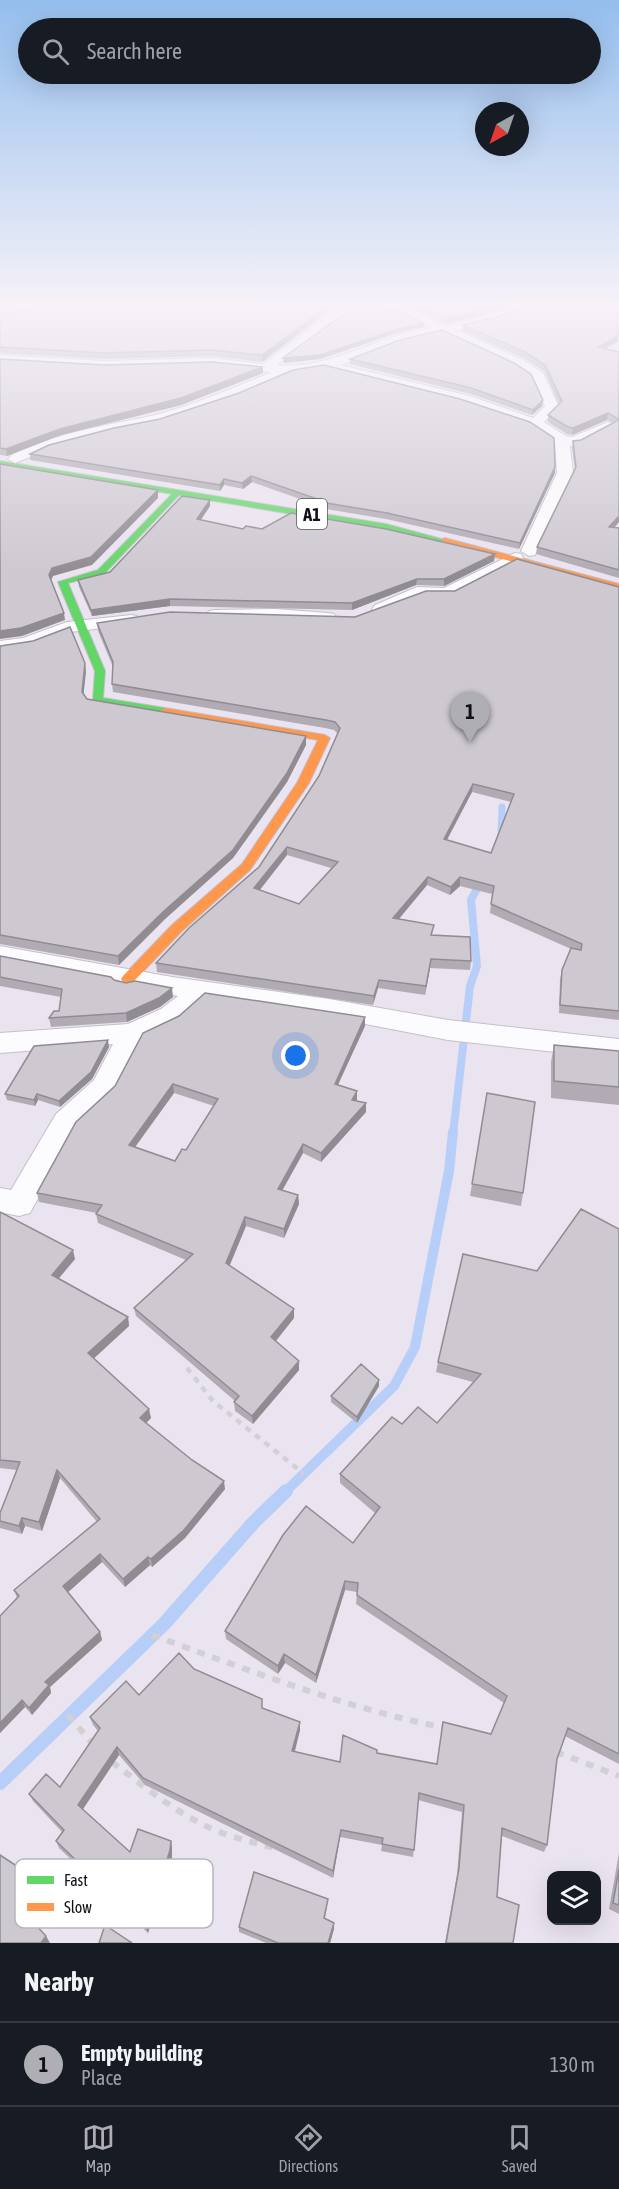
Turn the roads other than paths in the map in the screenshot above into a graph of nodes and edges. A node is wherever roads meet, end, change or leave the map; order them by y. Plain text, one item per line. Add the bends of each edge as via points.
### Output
1 (231, 394) edge
2 (444, 394) edge
3 (546, 394) edge
4 (535, 423) junction
5 (608, 426) edge
6 (562, 440) junction
7 (0, 457) edge
8 (15, 459) junction
9 (0, 464) edge
10 (178, 492) junction
11 (522, 554) junction
12 (619, 575) edge
13 (619, 587) edge
14 (193, 615) edge
15 (150, 618) edge
16 (0, 647) edge
17 (0, 954) edge
18 (128, 979) junction
19 (198, 990) junction
20 (132, 1033) junction
21 (0, 1043) edge
22 (619, 1049) edge
23 (0, 1200) edge

1 - 8 street via 155,419 44,446
2 - 4 street
3 - 4 street via 552,407
4 - 6 street
5 - 6 street via 573,442
6 - 11 street via 565,473
7 - 8 main road, A1
8 - 11 main road, A1 via 437,528
9 - 10 main road, A1
10 - 11 main road, A1
10 - 18 main road via 101,572 63,582 100,670 98,700 326,738 303,783 246,867 177,928
11 - 12 main road, A1
11 - 13 main road, A1
11 - 14 street via 447,593 423,591 353,617
15 - 16 street via 67,627 27,643
17 - 18 street
18 - 19 street
19 - 20 street via 170,1016
19 - 22 street via 448,1030
20 - 21 street
20 - 23 street via 104,1088 66,1122 19,1204

